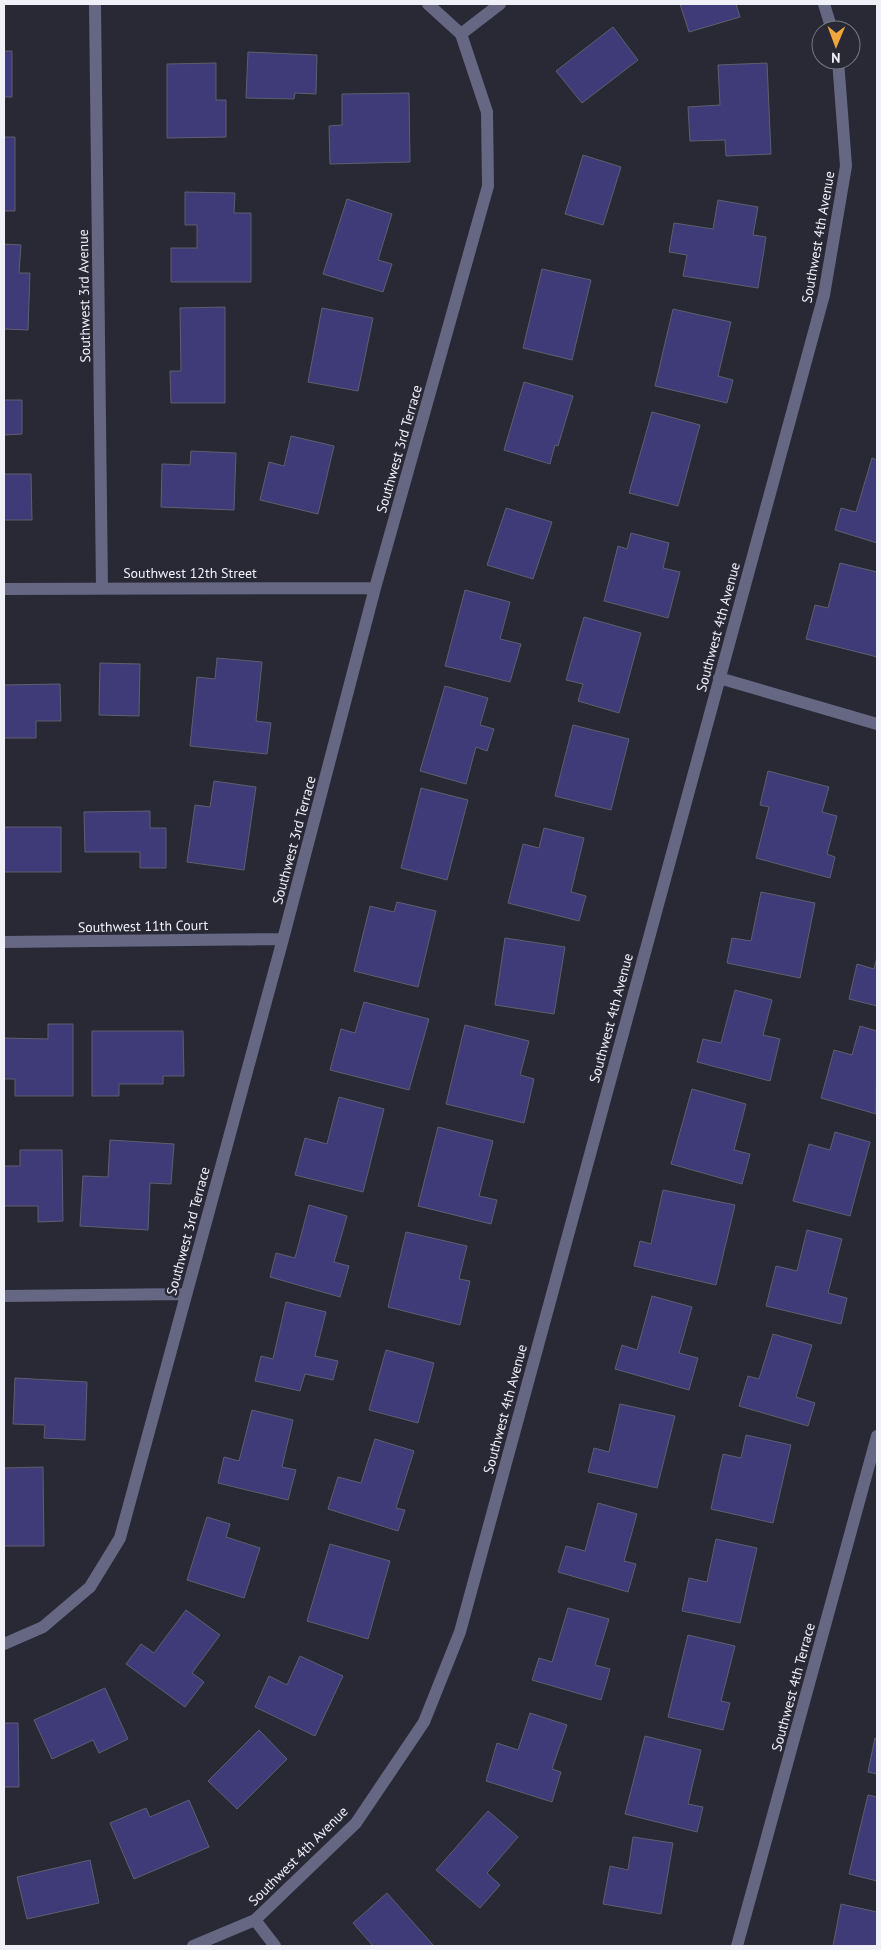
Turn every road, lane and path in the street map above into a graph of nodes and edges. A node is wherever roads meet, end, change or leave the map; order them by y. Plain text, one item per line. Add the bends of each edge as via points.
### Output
1 (95, 4) edge
2 (428, 4) edge
3 (500, 4) edge
4 (824, 4) edge
5 (829, 20) edge
6 (462, 34) junction
7 (839, 70) edge
8 (102, 588) junction
9 (375, 588) junction
10 (4, 589) edge
11 (719, 678) junction
12 (877, 724) edge
13 (283, 939) junction
14 (4, 942) edge
15 (186, 1294) junction
16 (4, 1296) edge
17 (877, 1436) edge
18 (4, 1644) edge
19 (255, 1920) junction
20 (192, 1946) edge
21 (276, 1946) edge
22 (737, 1946) edge

1 - 8 street, Southwest 3rd Avenue
2 - 6 street
3 - 6 street
4 - 5 street
6 - 9 street, Southwest 3rd Terrace via 486,112 488,186
7 - 11 street, Southwest 4th Avenue via 846,166 824,295
8 - 9 street, Southwest 12th Street
8 - 10 street, Southwest 12th Street
9 - 13 street, Southwest 3rd Terrace
11 - 12 street
11 - 19 street, Southwest 4th Avenue via 460,1632 424,1722 356,1823
13 - 14 street, Southwest 11th Court
13 - 15 street, Southwest 3rd Terrace
15 - 16 street
15 - 18 street, Southwest 3rd Terrace via 120,1538 90,1587 43,1627
17 - 22 street, Southwest 4th Terrace
19 - 20 street
19 - 21 street

